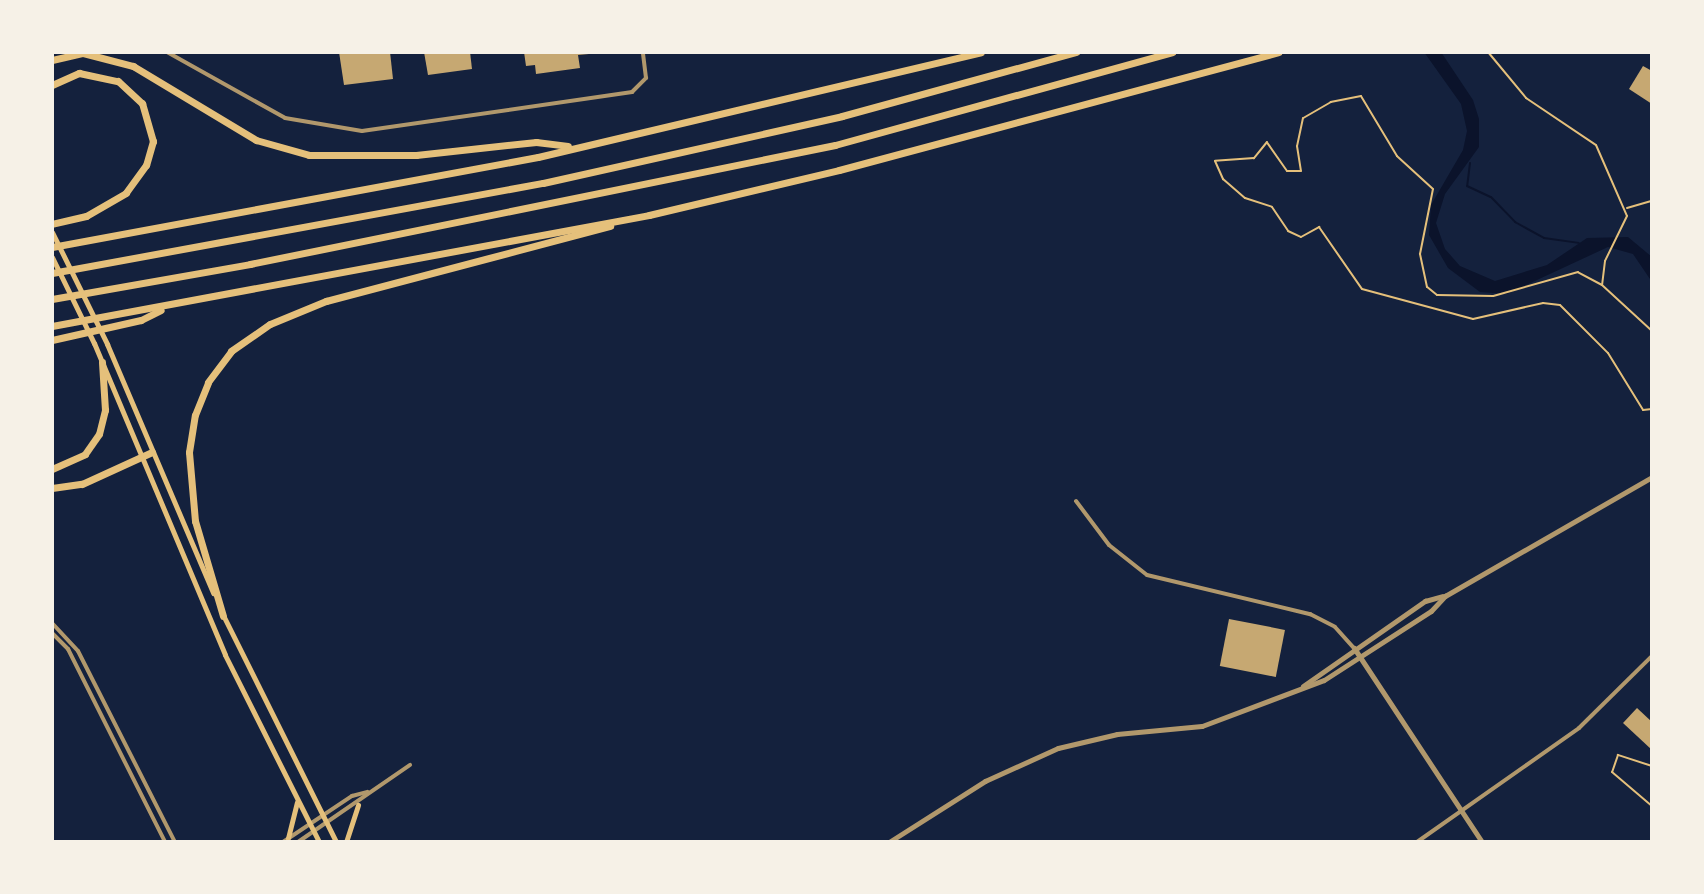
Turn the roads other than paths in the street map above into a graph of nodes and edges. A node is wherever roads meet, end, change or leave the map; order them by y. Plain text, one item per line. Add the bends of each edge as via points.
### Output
1 (167, 52) edge
2 (643, 52) edge
3 (981, 52) edge
4 (1076, 52) edge
5 (1172, 52) edge
6 (1278, 52) edge
7 (52, 60) edge
8 (52, 85) edge
9 (575, 147) junction
10 (649, 215) junction
11 (52, 224) edge
12 (52, 232) edge
13 (52, 247) edge
14 (52, 257) edge
15 (52, 273) edge
16 (52, 299) edge
17 (171, 305) junction
18 (52, 326) edge
19 (52, 340) edge
20 (102, 362) junction
21 (152, 452) junction
22 (141, 457) junction
23 (52, 469) edge
24 (1652, 477) edge
25 (52, 488) edge
26 (1076, 501) dead end
27 (1445, 596) junction
28 (223, 616) junction
29 (52, 623) edge
30 (52, 633) edge
31 (1354, 648) junction
32 (1652, 656) edge
33 (1361, 657) junction
34 (1302, 686) junction
35 (410, 765) dead end
36 (370, 791) junction
37 (297, 797) junction
38 (358, 805) junction
39 (1463, 813) junction
40 (322, 816) junction
41 (310, 824) junction
42 (326, 824) junction
43 (314, 832) junction
44 (286, 840) edge
45 (165, 842) edge
46 (175, 842) edge
47 (298, 842) edge
48 (319, 842) edge
49 (336, 842) edge
50 (346, 842) edge
51 (889, 842) edge
52 (1417, 842) edge
53 (1482, 842) edge

1 - 2 street via 285,118 362,131 632,92 646,78
3 - 9 highway
4 - 15 highway via 842,116 543,183
5 - 16 highway via 835,145
6 - 10 highway via 839,170
7 - 9 highway via 83,53 133,66 256,140 309,155 416,155 536,142
8 - 11 highway via 79,73 118,81 142,103 153,141 146,165 126,193 86,216
9 - 13 highway
10 - 17 highway
10 - 28 highway via 326,301 270,324 231,351 203,393 189,452 195,521
12 - 21 main road
14 - 20 main road
17 - 18 highway
17 - 19 highway via 141,320
20 - 22 main road
20 - 23 highway via 105,410 99,434 85,454
21 - 22 highway
21 - 28 main road
22 - 25 highway via 82,484
22 - 37 main road via 225,655
24 - 27 street
26 - 31 street via 1109,545 1147,575 1282,604 1335,627
27 - 31 street via 1425,601
27 - 33 street
28 - 40 main road
29 - 46 street via 78,651
30 - 45 street via 68,649
31 - 33 street
31 - 34 street
32 - 39 street via 1579,728
33 - 34 street
33 - 39 street
34 - 51 street via 1202,726 1117,734 1054,749 985,781
35 - 36 street
36 - 38 street
36 - 40 street
37 - 41 main road
37 - 44 main road via 297,815
38 - 42 street
38 - 50 main road
39 - 52 street
39 - 53 street
40 - 41 street
40 - 42 main road
41 - 43 main road
41 - 44 street
42 - 43 street
42 - 49 main road
43 - 47 street
43 - 48 main road

